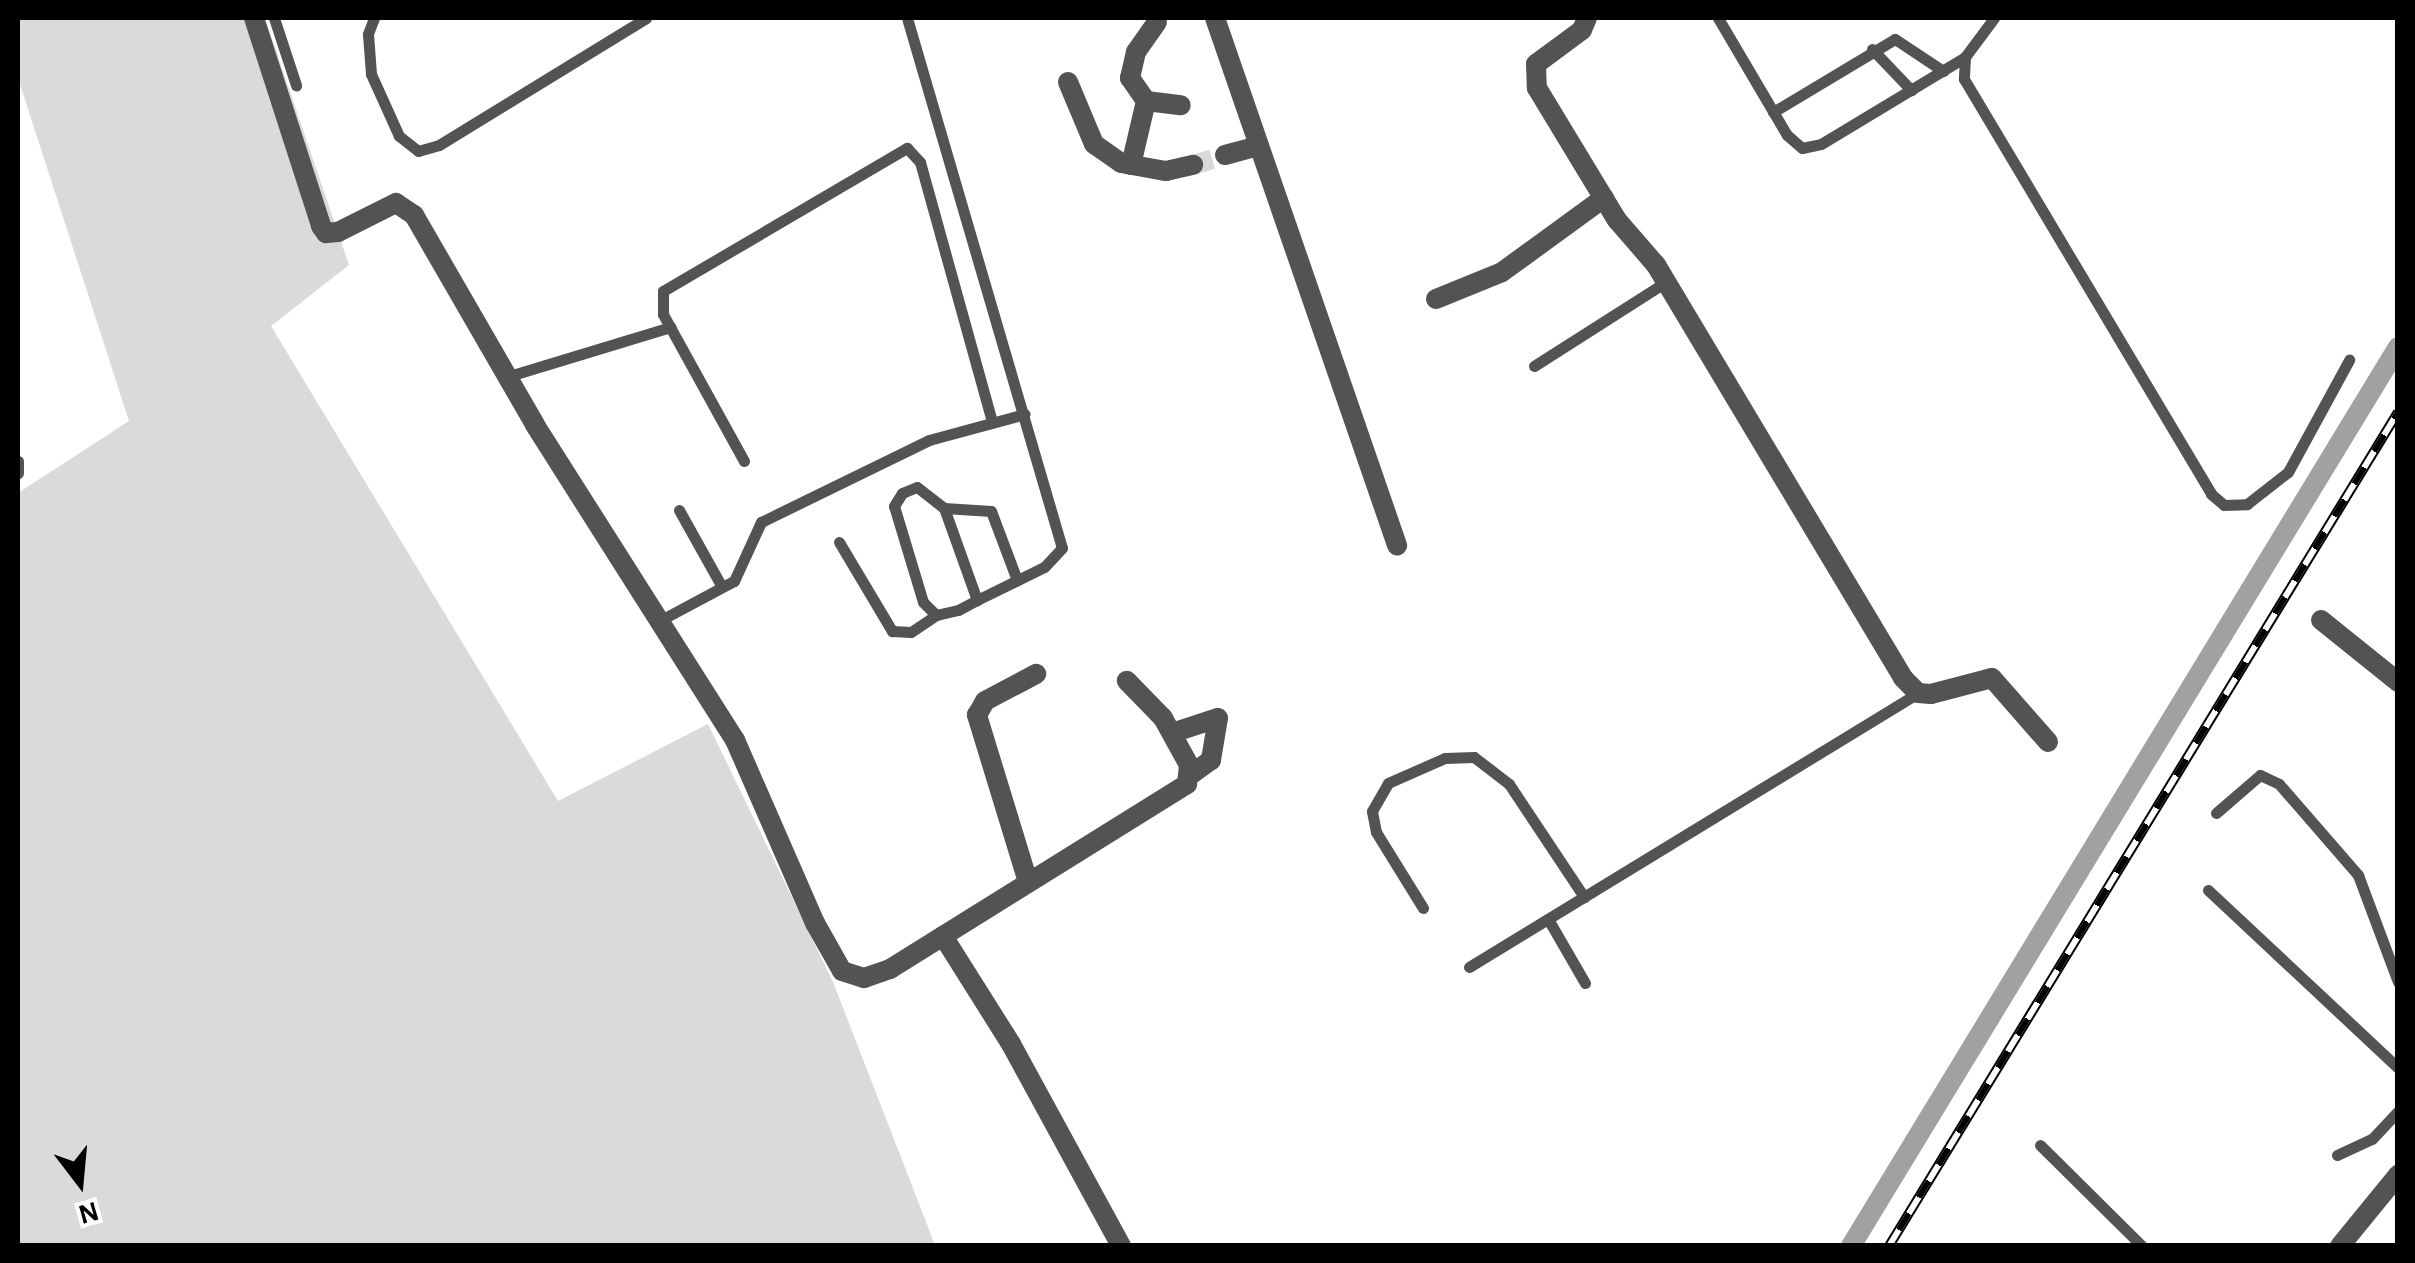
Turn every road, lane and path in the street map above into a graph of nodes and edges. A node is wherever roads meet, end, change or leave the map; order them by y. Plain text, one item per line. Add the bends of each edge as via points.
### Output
1 (254, 18) edge
2 (274, 18) edge
3 (374, 18) edge
4 (646, 18) edge
5 (906, 18) edge
6 (1215, 18) edge
7 (1586, 18) edge
8 (1718, 18) edge
9 (1994, 18) edge
10 (1157, 22) dead end
11 (1872, 49) junction
12 (1965, 58) junction
13 (1943, 71) junction
14 (1068, 82) dead end
15 (296, 86) dead end
16 (1911, 90) junction
17 (1146, 101) junction
18 (1180, 105) dead end
19 (1774, 112) junction
20 (1260, 146) junction
21 (1225, 155) tunnel mouth
22 (1193, 165) tunnel mouth
23 (1131, 166) junction
24 (1604, 198) junction
25 (1666, 282) junction
26 (1436, 299) dead end
27 (672, 327) junction
28 (2349, 360) dead end
29 (1534, 366) dead end
30 (506, 377) junction
31 (1025, 414) junction
32 (992, 422) junction
33 (18, 460) edge
34 (744, 461) dead end
35 (18, 473) edge
36 (944, 508) junction
37 (679, 510) dead end
38 (839, 542) dead end
39 (1396, 545) dead end
40 (1017, 580) junction
41 (722, 587) junction
42 (977, 600) junction
43 (936, 614) junction
44 (2321, 620) dead end
45 (659, 621) junction
46 (1036, 674) dead end
47 (1127, 681) dead end
48 (2398, 682) edge
49 (1918, 693) junction
50 (1172, 734) junction
51 (2048, 742) dead end
52 (1192, 774) junction
53 (2216, 812) dead end
54 (1028, 882) junction
55 (2208, 890) dead end
56 (1584, 897) junction
57 (1423, 908) dead end
58 (1548, 919) junction
59 (942, 936) junction
60 (1469, 967) dead end
61 (2398, 982) edge
62 (1584, 983) dead end
63 (2398, 1068) edge
64 (2398, 1111) edge
65 (2040, 1145) dead end
66 (2337, 1155) dead end
67 (2398, 1175) edge
68 (2347, 1241) edge
69 (1121, 1246) edge
70 (2142, 1246) edge

1 - 30 street via 326,233 386,204 406,208
2 - 15 lane
3 - 4 lane via 371,74 400,136 418,151 439,145
5 - 31 lane
6 - 20 street
7 - 24 street via 1582,30 1533,70
8 - 19 lane
9 - 12 lane
10 - 17 street via 1130,66 1133,89
11 - 13 lane via 1902,40
11 - 16 lane
11 - 19 lane
12 - 13 lane
12 - 28 lane via 1964,79 2211,494 2224,505 2248,504 2288,472
13 - 16 lane
14 - 23 street via 1094,144
16 - 19 lane via 1810,148 1795,144
17 - 18 street
17 - 23 street
20 - 21 street
20 - 39 street
22 - 23 street via 1166,171
24 - 25 street
24 - 26 street via 1502,272
25 - 29 lane
25 - 49 street via 1902,678
27 - 30 lane
27 - 32 lane via 660,302 674,280 896,153 916,150
27 - 34 lane
30 - 45 street
31 - 32 lane
31 - 40 lane via 1062,548
32 - 41 lane via 899,453 762,522 739,575
33 - 35 lane
36 - 40 lane via 991,511
36 - 42 lane
36 - 43 lane via 917,487 894,506 923,602
37 - 41 lane
38 - 43 lane via 892,632 911,632
40 - 42 lane
41 - 45 lane
42 - 43 lane
44 - 48 street
45 - 59 street via 735,740 814,923 842,970 853,978 876,976
46 - 54 street via 985,701 977,715
47 - 50 street via 1147,696
49 - 51 street via 1992,678
49 - 56 lane
50 - 52 street
50 - 52 street via 1218,718 1210,760
52 - 54 street via 1167,799
53 - 61 lane via 2260,775 2280,784 2358,874
54 - 59 street
55 - 63 lane
56 - 57 lane via 1509,784 1474,757 1445,758 1388,783 1372,811 1376,832
56 - 58 lane
58 - 60 lane
58 - 62 lane
59 - 69 street via 1011,1044
64 - 66 lane via 2372,1139
65 - 70 lane
67 - 68 street

